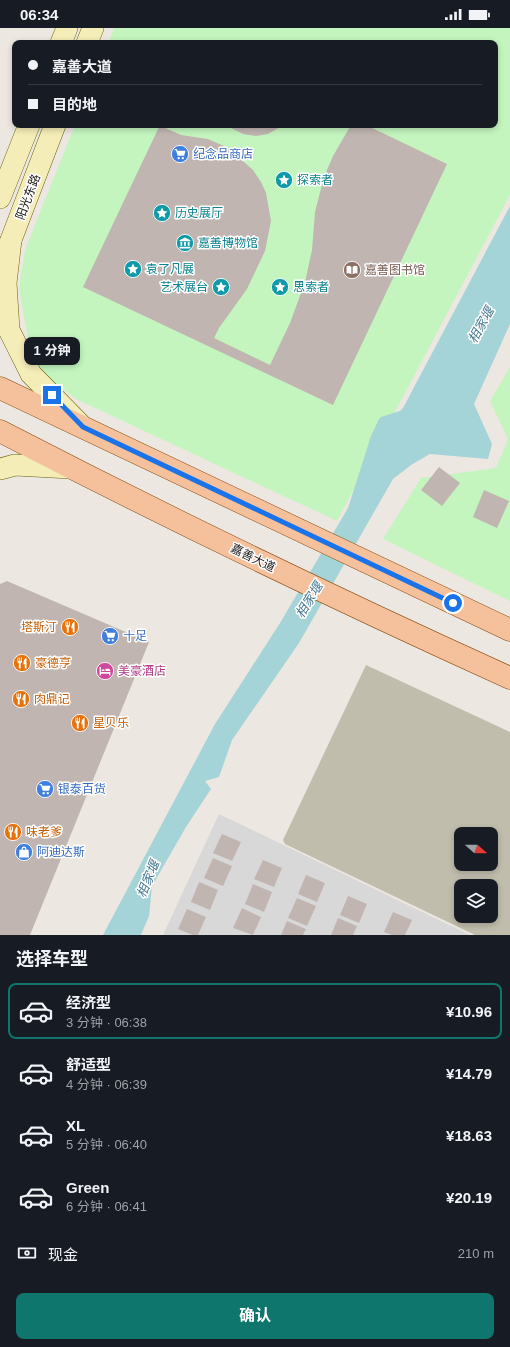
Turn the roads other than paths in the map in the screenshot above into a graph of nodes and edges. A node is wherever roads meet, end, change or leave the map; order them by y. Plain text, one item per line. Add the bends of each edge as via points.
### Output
1 (67, 28) edge
2 (93, 28) edge
3 (62, 40) edge
4 (88, 40) edge
5 (28, 128) edge
6 (54, 128) edge
7 (2, 190) edge
8 (11, 240) junction
9 (0, 269) edge
10 (0, 388) edge
11 (83, 427) junction
12 (0, 431) edge
13 (71, 468) junction
14 (0, 469) edge
15 (510, 630) edge
16 (510, 678) edge

1 - 3 main road
2 - 4 main road
5 - 7 main road
6 - 8 main road, 阳光东路
8 - 9 main road, 阳光东路
8 - 11 main road via 6,283 9,330 31,374
10 - 11 main road
11 - 15 main road
12 - 13 main road, 嘉善大道
13 - 14 main road via 16,464
13 - 16 main road, 嘉善大道 via 346,603

